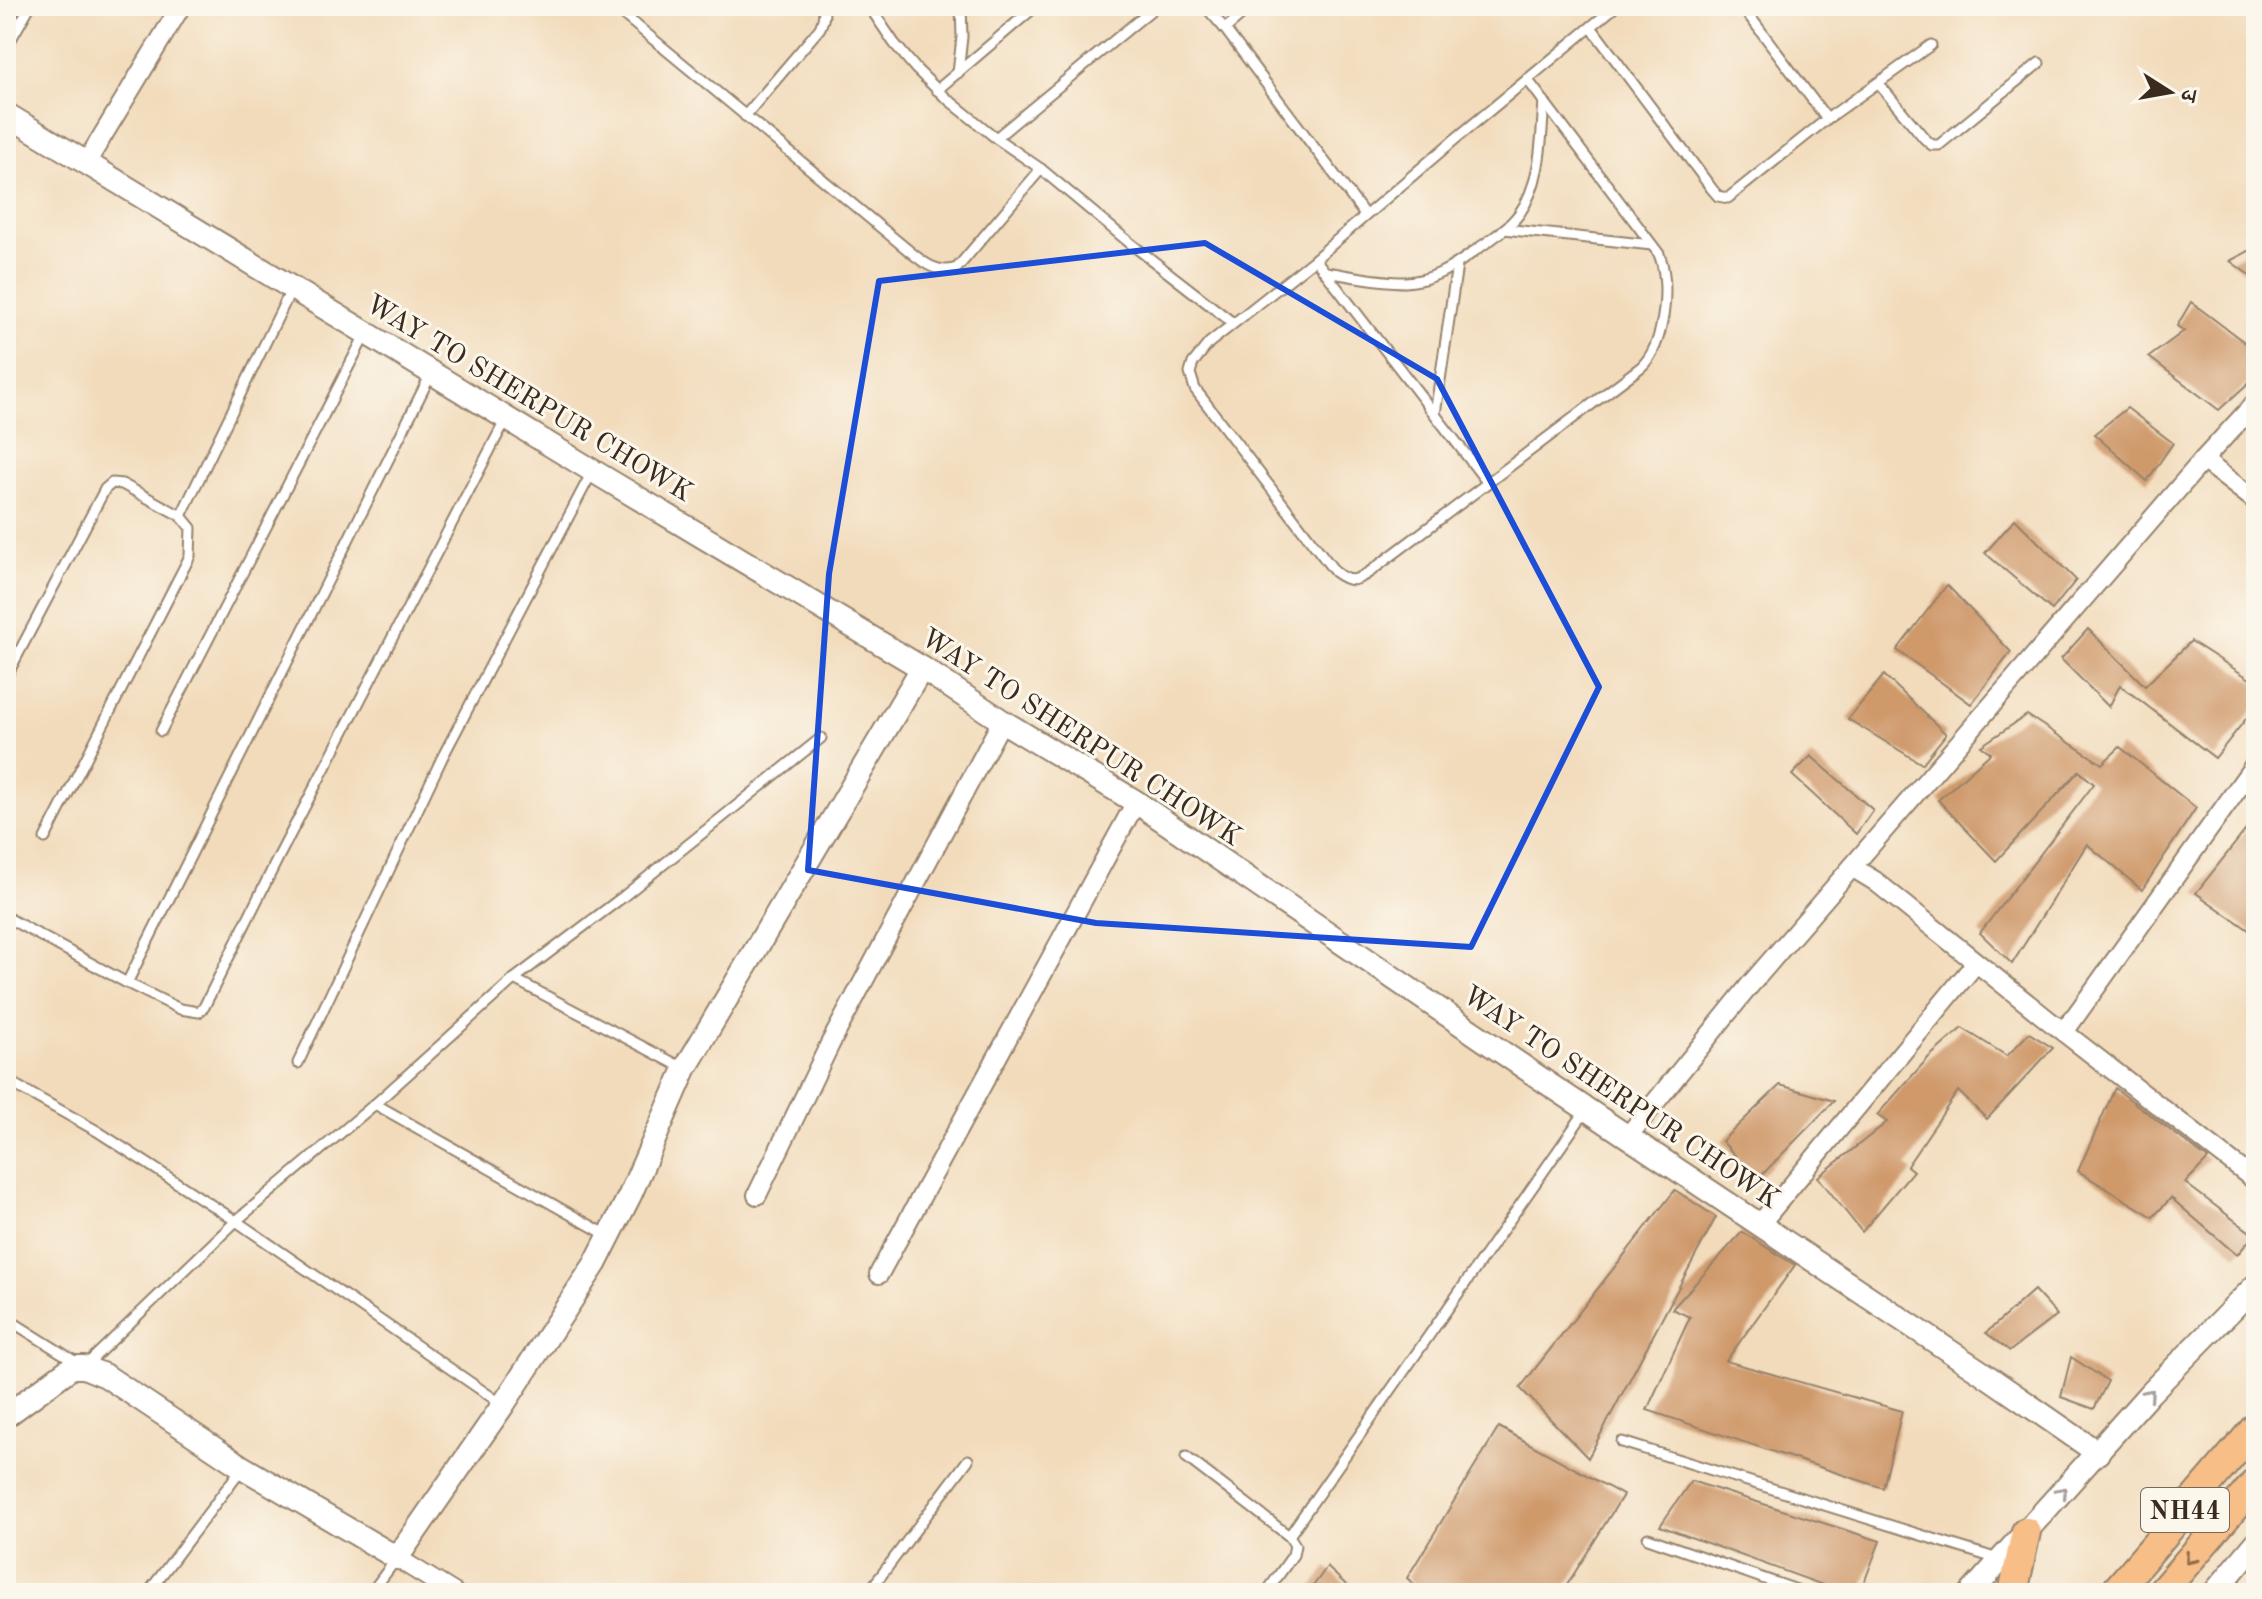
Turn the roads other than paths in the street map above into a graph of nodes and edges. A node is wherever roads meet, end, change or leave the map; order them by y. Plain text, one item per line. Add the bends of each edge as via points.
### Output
1 (30, 6) edge
2 (181, 6) edge
3 (613, 6) edge
4 (822, 6) edge
5 (869, 6) edge
6 (961, 6) edge
7 (1036, 6) edge
8 (1156, 6) edge
9 (1205, 6) edge
10 (1252, 6) edge
11 (1616, 6) edge
12 (1742, 6) edge
13 (1591, 27) junction
14 (1225, 29) junction
15 (1931, 45) dead end
16 (6, 48) edge
17 (2039, 63) dead end
18 (958, 73) junction
19 (1527, 79) junction
20 (1878, 83) junction
21 (937, 90) junction
22 (1544, 101) junction
23 (6, 114) edge
24 (745, 116) junction
25 (1827, 119) junction
26 (996, 138) junction
27 (86, 163) junction
28 (1041, 169) junction
29 (1365, 215) junction
30 (1504, 229) junction
31 (1652, 245) junction
32 (1315, 259) junction
33 (1457, 265) junction
34 (1326, 272) junction
35 (292, 288) junction
36 (1233, 323) junction
37 (366, 333) junction
38 (432, 373) junction
39 (2256, 402) edge
40 (1435, 414) junction
41 (506, 419) junction
42 (2203, 460) junction
43 (593, 471) junction
44 (1487, 482) junction
45 (2256, 501) edge
46 (181, 516) junction
47 (922, 668) junction
48 (6, 677) edge
49 (1002, 721) junction
50 (161, 731) dead end
51 (821, 738) dead end
52 (2256, 763) edge
53 (1136, 802) junction
54 (45, 838) dead end
55 (1852, 867) junction
56 (6, 917) edge
57 (1976, 963) junction
58 (514, 979) junction
59 (127, 983) junction
60 (2064, 1032) junction
61 (298, 1063) dead end
62 (685, 1069) junction
63 (6, 1080) edge
64 (375, 1104) junction
65 (1587, 1109) junction
66 (1628, 1136) junction
67 (2256, 1181) edge
68 (757, 1195) dead end
69 (236, 1221) junction
70 (1760, 1224) junction
71 (610, 1237) junction
72 (879, 1274) dead end
73 (2256, 1285) edge
74 (6, 1318) edge
75 (84, 1367) junction
76 (503, 1405) junction
77 (6, 1416) edge
78 (2256, 1427) edge
79 (1622, 1442) dead end
80 (2098, 1453) junction
81 (1186, 1457) dead end
82 (968, 1460) dead end
83 (242, 1467) junction
84 (2256, 1482) edge
85 (2026, 1532) junction
86 (1289, 1536) junction
87 (1648, 1538) dead end
88 (2256, 1543) edge
89 (397, 1558) junction
90 (2001, 1560) junction
91 (148, 1593) edge
92 (371, 1593) edge
93 (454, 1593) edge
94 (868, 1593) edge
95 (1266, 1593) edge
96 (1805, 1593) edge
97 (1971, 1593) edge
98 (2013, 1593) edge
99 (2114, 1593) edge
100 (2161, 1593) edge
101 (2214, 1593) edge

1 - 16 lane
2 - 27 street
3 - 24 lane
4 - 24 lane via 820,28
5 - 21 lane
6 - 18 lane
7 - 18 lane
8 - 26 lane
9 - 14 lane
10 - 14 lane
11 - 13 lane
12 - 25 lane
13 - 19 lane
13 - 25 lane via 1718,196 1728,198
14 - 29 lane
15 - 20 lane
17 - 20 lane via 1939,145 1925,139
18 - 21 lane
19 - 22 lane
19 - 29 lane
20 - 25 lane
21 - 26 lane
22 - 30 lane via 1534,182
22 - 31 lane
23 - 27 street, WAY TO SHERPUR CHOWK
24 - 28 lane via 927,265 947,272 957,268
26 - 28 lane
27 - 35 street, WAY TO SHERPUR CHOWK
28 - 36 lane
29 - 32 lane
30 - 31 lane
30 - 33 lane
31 - 44 lane via 1664,267 1665,287 1659,337 1649,360
32 - 34 lane
32 - 36 lane
33 - 34 lane via 1406,282
33 - 40 lane
34 - 40 lane
35 - 37 street, WAY TO SHERPUR CHOWK
35 - 46 lane
36 - 44 lane via 1193,363 1195,389 1342,577 1359,579
37 - 38 street, WAY TO SHERPUR CHOWK
37 - 50 lane
38 - 41 street, WAY TO SHERPUR CHOWK
38 - 59 lane
39 - 42 street
40 - 44 lane
41 - 43 street, WAY TO SHERPUR CHOWK
41 - 59 lane via 204,1007 199,1012 180,1009
42 - 45 street
42 - 55 street
43 - 47 street, WAY TO SHERPUR CHOWK
43 - 61 lane via 442,758
46 - 48 lane via 122,484 105,489
46 - 54 lane via 191,528 190,556
47 - 49 street, WAY TO SHERPUR CHOWK
47 - 62 street
49 - 53 street, WAY TO SHERPUR CHOWK
49 - 68 street via 830,1044
51 - 58 lane
52 - 60 street
53 - 65 street, WAY TO SHERPUR CHOWK
53 - 72 street
55 - 57 street
55 - 66 street
56 - 59 lane
57 - 60 street
57 - 70 street
58 - 62 lane
58 - 64 lane
60 - 67 street
62 - 71 street
63 - 69 lane via 97,1131
64 - 69 lane
64 - 71 lane
65 - 66 street, WAY TO SHERPUR CHOWK
65 - 86 lane
66 - 70 street, WAY TO SHERPUR CHOWK
69 - 75 lane
69 - 76 lane
70 - 80 street, WAY TO SHERPUR CHOWK
71 - 76 street
80 -> 73 street
74 - 75 lane
75 - 77 street via 72,1367
75 - 83 street via 106,1376
76 - 89 street
78 - 99 highway, NH44
79 - 90 lane
85 -> 80 street
81 - 86 lane
82 - 94 lane
83 - 89 street
83 - 91 lane
84 -> 100 highway, NH44
85 - 90 street
85 - 98 highway
86 - 95 lane via 1295,1545 1293,1555
87 - 96 lane
88 - 101 street
89 - 92 lane
89 - 93 street
90 - 97 street

